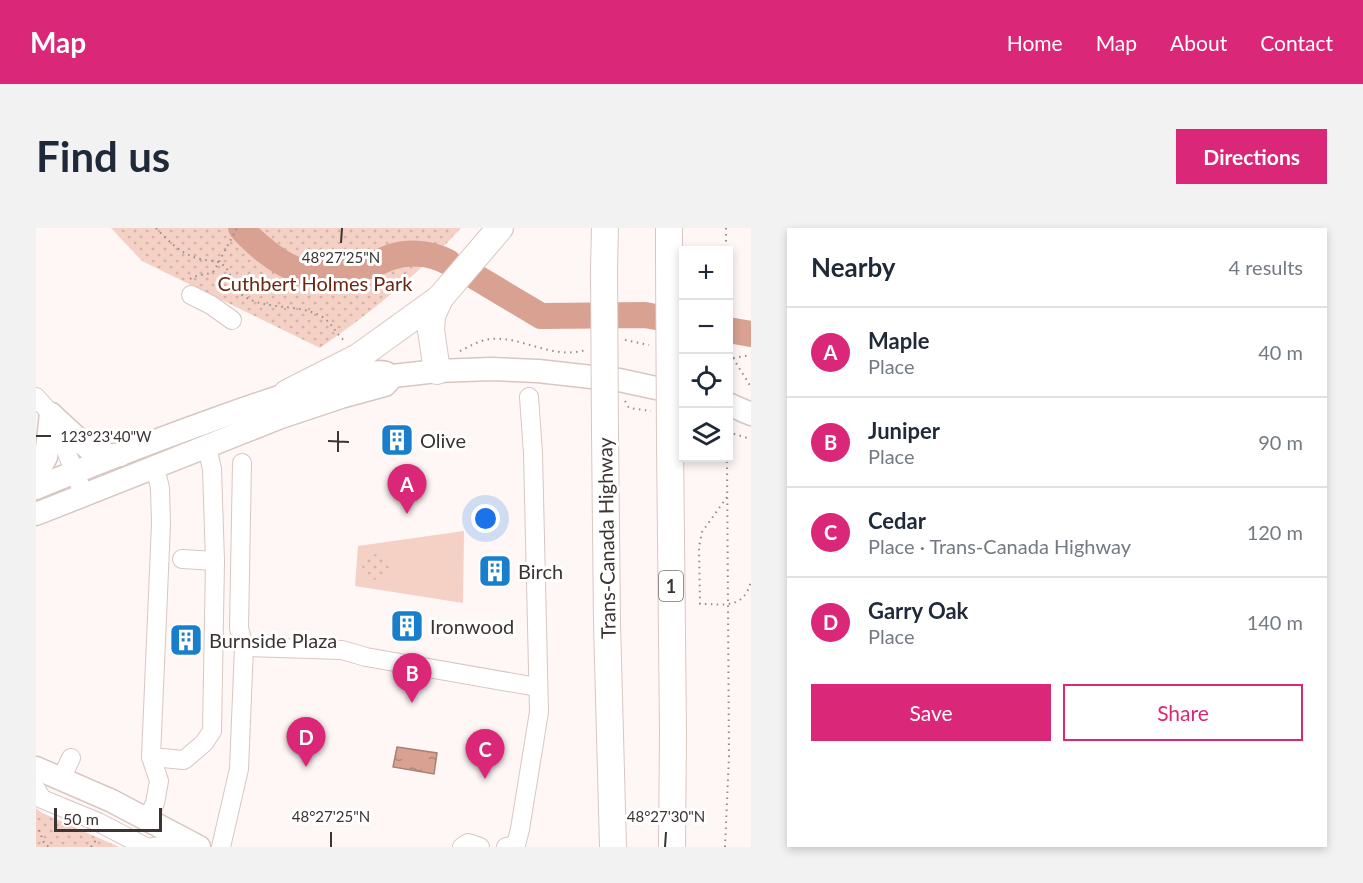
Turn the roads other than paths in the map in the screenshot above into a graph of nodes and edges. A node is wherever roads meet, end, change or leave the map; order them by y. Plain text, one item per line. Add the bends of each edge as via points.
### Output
1 (501, 228) edge
2 (605, 228) edge
3 (669, 228) edge
4 (189, 290) road end
5 (440, 298) junction
6 (232, 320) dead end
7 (437, 371) junction
8 (393, 376) junction
9 (287, 393) junction
10 (679, 393) edge
11 (529, 397) dead end
12 (44, 405) edge
13 (207, 447) junction
14 (122, 455) junction
15 (242, 463) dead end
16 (155, 467) junction
17 (76, 472) junction
18 (36, 476) edge
19 (36, 488) edge
20 (84, 495) junction
21 (36, 514) edge
22 (159, 558) junction
23 (215, 561) junction
24 (244, 647) junction
25 (537, 687) junction
26 (71, 758) dead end
27 (151, 758) junction
28 (36, 768) edge
29 (61, 779) junction
30 (36, 789) edge
31 (147, 820) junction
32 (195, 845) edge
33 (147, 847) edge
34 (153, 847) edge
35 (221, 847) edge
36 (462, 847) edge
37 (480, 847) edge
38 (506, 847) edge
39 (613, 847) edge
40 (672, 847) edge

1 - 5 highway
2 - 39 highway, Trans-Canada Highway, bridge
3 - 40 highway, 1, bridge
4 - 6 lane
5 - 7 highway via 431,330
5 - 9 highway via 358,357
7 - 8 main road
7 - 10 main road via 491,369 585,375
8 - 9 main road via 382,371
8 - 13 main road via 385,385 311,406
9 - 14 main road
11 - 25 lane
12 - 14 main road via 89,449 102,455
12 - 17 lane
12 - 18 main road via 46,457
13 - 16 main road
13 - 23 lane via 212,469
14 - 17 main road
15 - 24 lane via 239,628
16 - 20 main road
16 - 22 lane via 160,488
17 - 19 main road
17 - 20 lane
20 - 21 main road
22 - 23 lane via 182,555
22 - 27 lane
23 - 27 lane via 212,731 184,760
24 - 25 lane via 342,650
24 - 35 lane via 239,769
25 - 38 lane via 539,712 520,829 516,845
26 - 29 lane
27 - 31 lane via 159,781
28 - 29 main road
29 - 31 main road
30 - 33 lane via 42,799
31 - 32 main road
32 - 34 lane
36 - 37 lane via 468,843

